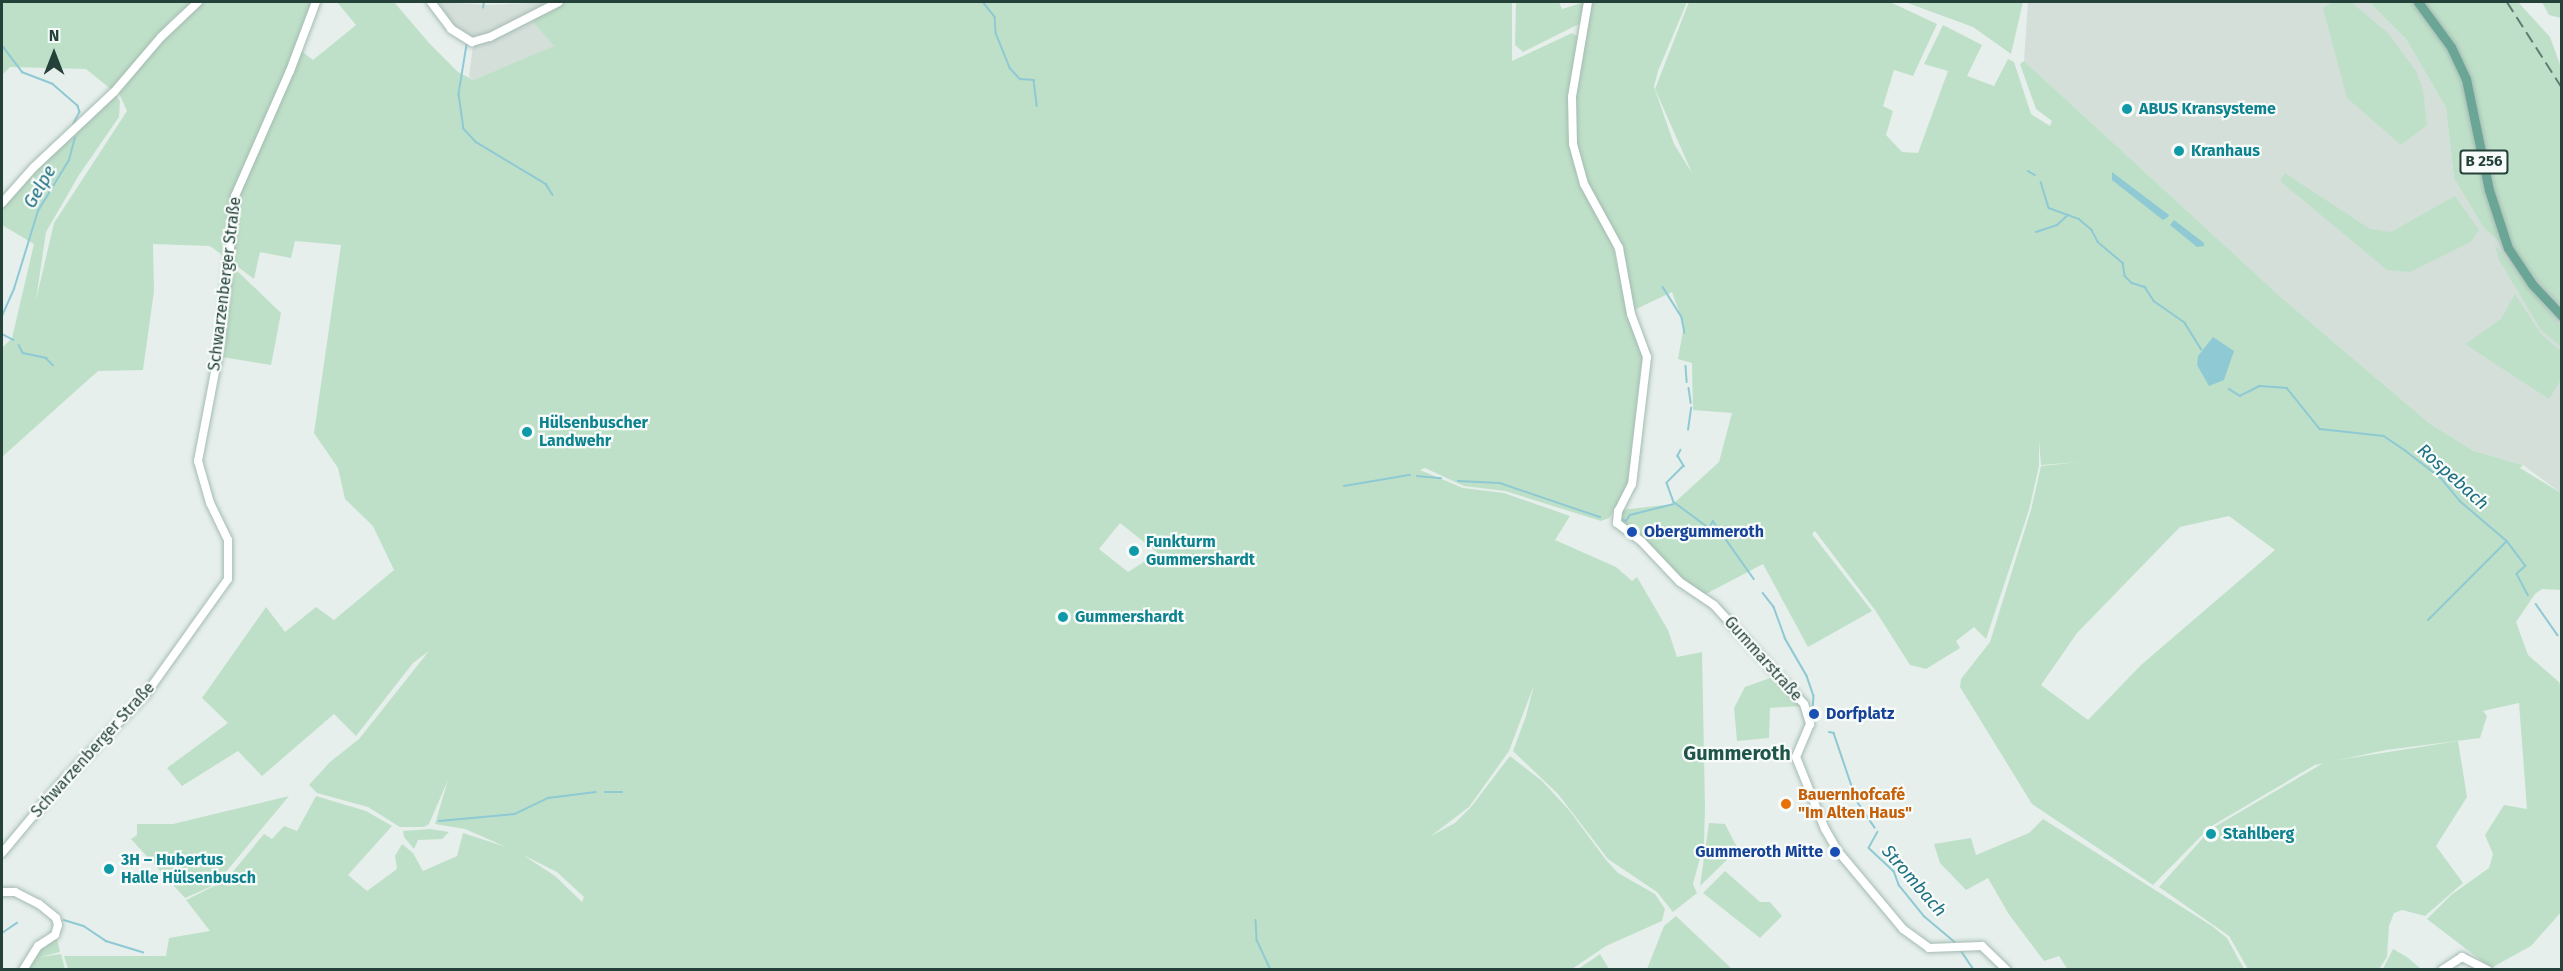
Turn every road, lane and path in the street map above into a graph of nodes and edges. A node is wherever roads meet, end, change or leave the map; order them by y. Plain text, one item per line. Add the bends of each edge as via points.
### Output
1 (198, 2) edge
2 (316, 2) edge
3 (431, 2) edge
4 (559, 2) edge
5 (1588, 2) edge
6 (2418, 2) edge
7 (2, 203) edge
8 (2562, 316) edge
9 (2, 852) edge
10 (2, 892) edge
11 (23, 969) edge
12 (2007, 969) edge
13 (2442, 969) edge
14 (2488, 969) edge

1 - 7 main road via 161,37 114,93 33,168
2 - 9 main road, Schwarzenberger Straße via 235,196 221,340 198,453 203,484 228,540 228,579 146,694 65,778
3 - 4 main road via 451,29 472,42
5 - 12 main road, Gummarstraße via 1571,111 1576,160 1584,184 1619,248 1631,314 1647,357 1637,455 1632,484 1617,514 1620,528 1641,542 1674,577 1714,605 1804,704 1810,727 1796,757 1825,829 1837,850 1903,929 1929,948 1982,946
6 - 8 main road, B 256 via 2451,47 2466,79 2489,190 2508,248 2532,284
10 - 11 main road via 15,892 39,904 56,918 58,925 55,935 38,946
13 - 14 main road via 2462,957

